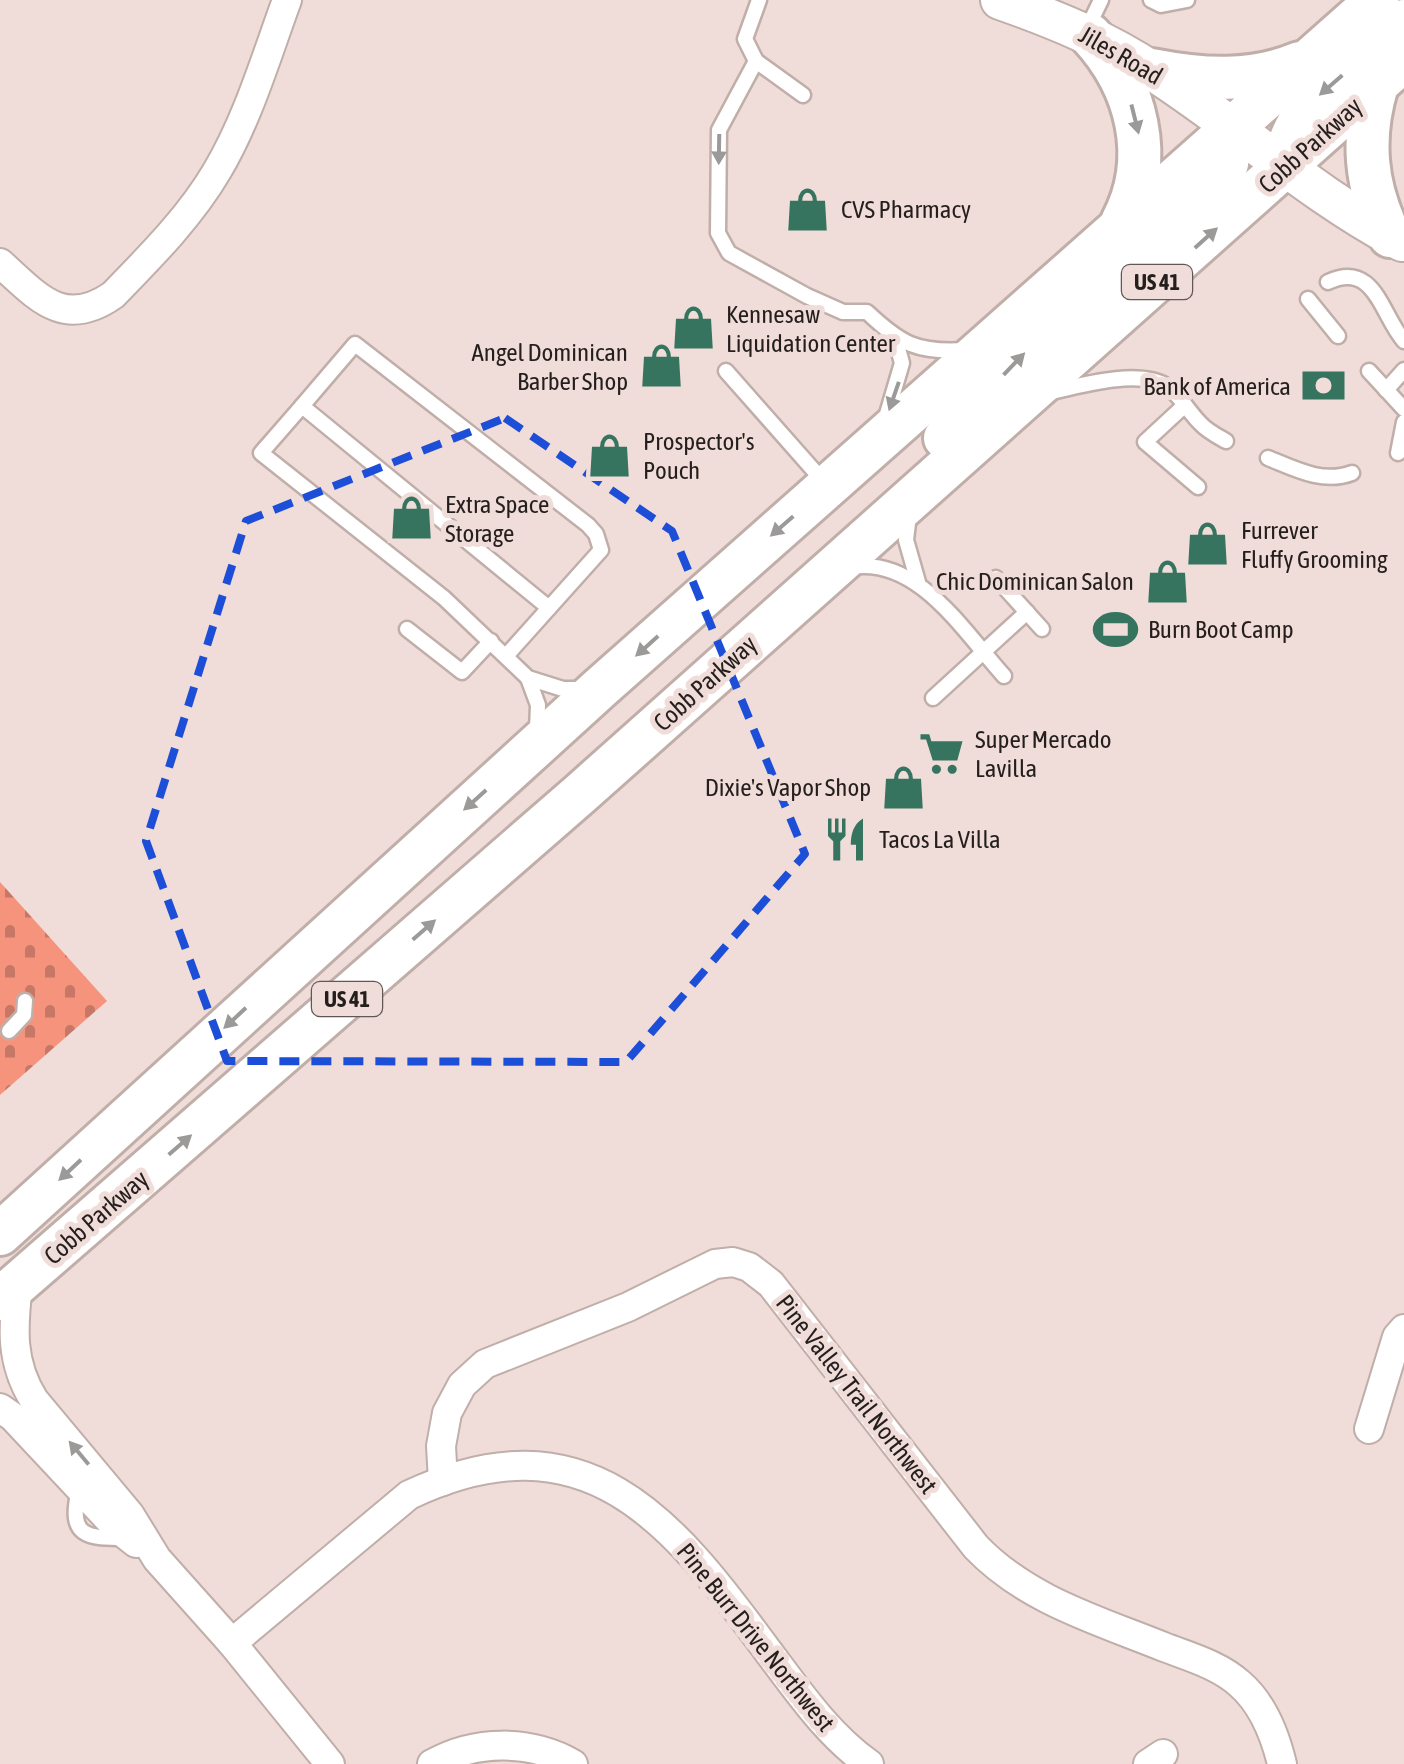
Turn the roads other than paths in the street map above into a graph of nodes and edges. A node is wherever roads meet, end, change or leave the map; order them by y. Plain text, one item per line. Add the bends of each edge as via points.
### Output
1 (287, 0) edge
2 (759, 0) edge
3 (1000, 0) edge
4 (1151, 0) edge
5 (1187, 0) edge
6 (1377, 0) edge
7 (1404, 21) edge
8 (1092, 22) edge
9 (1318, 52) junction
10 (756, 61) junction
11 (1152, 70) junction
12 (1390, 72) edge
13 (803, 95) dead end
14 (1231, 129) junction
15 (1284, 168) junction
16 (1119, 229) junction
17 (1397, 239) edge
18 (0, 263) edge
19 (1328, 282) dead end
20 (1308, 299) dead end
21 (1338, 336) dead end
22 (895, 338) junction
23 (1404, 341) edge
24 (985, 345) junction
25 (726, 370) dead end
26 (1404, 370) edge
27 (1369, 371) dead end
28 (1386, 390) junction
29 (1029, 396) junction
30 (302, 406) junction
31 (1186, 406) junction
32 (1404, 409) edge
33 (1404, 422) edge
34 (1226, 441) dead end
35 (868, 450) junction
36 (1395, 451) edge
37 (1268, 458) dead end
38 (1352, 473) dead end
39 (828, 486) junction
40 (1198, 486) dead end
41 (903, 507) junction
42 (827, 575) junction
43 (996, 578) dead end
44 (918, 582) junction
45 (549, 608) junction
46 (1027, 612) junction
47 (1042, 628) dead end
48 (408, 630) dead end
49 (491, 641) junction
50 (982, 652) junction
51 (506, 656) junction
52 (1004, 676) dead end
53 (528, 678) junction
54 (600, 688) junction
55 (932, 698) dead end
56 (532, 748) junction
57 (25, 1001) dead end
58 (9, 1032) dead end
59 (0, 1234) edge
60 (9, 1292) edge
61 (1404, 1329) edge
62 (0, 1408) edge
63 (1369, 1430) dead end
64 (444, 1481) junction
65 (157, 1559) junction
66 (232, 1643) junction
67 (330, 1764) edge
68 (432, 1764) edge
69 (572, 1764) edge
70 (869, 1764) edge
71 (1282, 1764) edge

1 - 18 street via 215,174 113,296 78,312 53,307
2 - 10 lane via 745,40
3 - 8 street, Jiles Road
4 - 5 lane
6 - 9 main road, Cobb Parkway / US 41
7 -> 15 main road via 1310,105 1294,128
8 - 11 street, Jiles Road
8 -> 16 main road via 1124,85 1141,147 1134,193
9 - 11 main road via 1254,77
9 - 14 main road, Cobb Parkway / US 41
10 - 13 lane
10 -> 22 lane via 719,130 718,234 729,253 843,312 868,312
11 - 14 street, Jiles Road
12 - 15 main road, Cobb Parkway / US 41
12 - 17 main road via 1368,122 1367,167 1372,196
14 - 15 street, Jiles Road
14 - 16 main road, Cobb Parkway / US 41
41 -> 14 main road via 916,470 1021,356 1222,174
15 - 17 street, Jiles Road
29 -> 15 main road, Cobb Parkway / US 41
16 - 24 main road, Cobb Parkway / US 41
19 - 23 lane via 1345,276 1364,282
20 - 21 lane
22 - 24 lane via 930,350
22 -> 35 lane via 900,378
24 - 35 main road, Cobb Parkway / US 41
25 - 39 lane
26 - 28 lane
27 - 28 lane
28 - 32 lane
29 - 31 lane via 1144,380 1168,387
29 - 41 main road, Cobb Parkway / US 41
30 - 45 lane
30 - 45 lane via 355,344 588,526 601,550
30 - 49 lane via 261,454
31 - 34 lane
31 - 40 lane via 1146,442
33 - 36 lane
35 - 39 main road, Cobb Parkway / US 41
37 - 38 lane via 1325,478
39 -> 54 main road, Cobb Parkway / US 41
41 - 42 main road, Cobb Parkway / US 41
41 - 44 lane
42 - 44 lane via 869,565
60 -> 42 main road, Cobb Parkway / US 41
43 - 46 lane
44 - 50 lane
45 - 51 lane
46 - 47 lane
46 - 50 lane
48 - 49 lane via 462,672
49 - 51 lane
50 - 52 lane
50 - 55 lane
51 - 53 lane
53 - 54 lane via 563,689
53 - 56 lane via 538,705
54 - 56 main road, Cobb Parkway / US 41
56 -> 59 main road, Cobb Parkway / US 41
57 - 58 lane via 24,1016
65 -> 60 street via 130,1515 23,1382
61 - 63 street
62 - 65 street
64 - 66 street, Pine Burr Drive Northwest via 398,1502
64 - 70 street, Pine Burr Drive Northwest via 546,1466 622,1492 713,1576 816,1714
64 - 71 street, Pine Valley Trail Northwest via 447,1413 462,1384 485,1364 715,1264 749,1267 771,1284 999,1570 1046,1598 1232,1677 1260,1707
65 - 66 street
66 - 67 street
68 - 69 street via 464,1749 493,1746 540,1751

